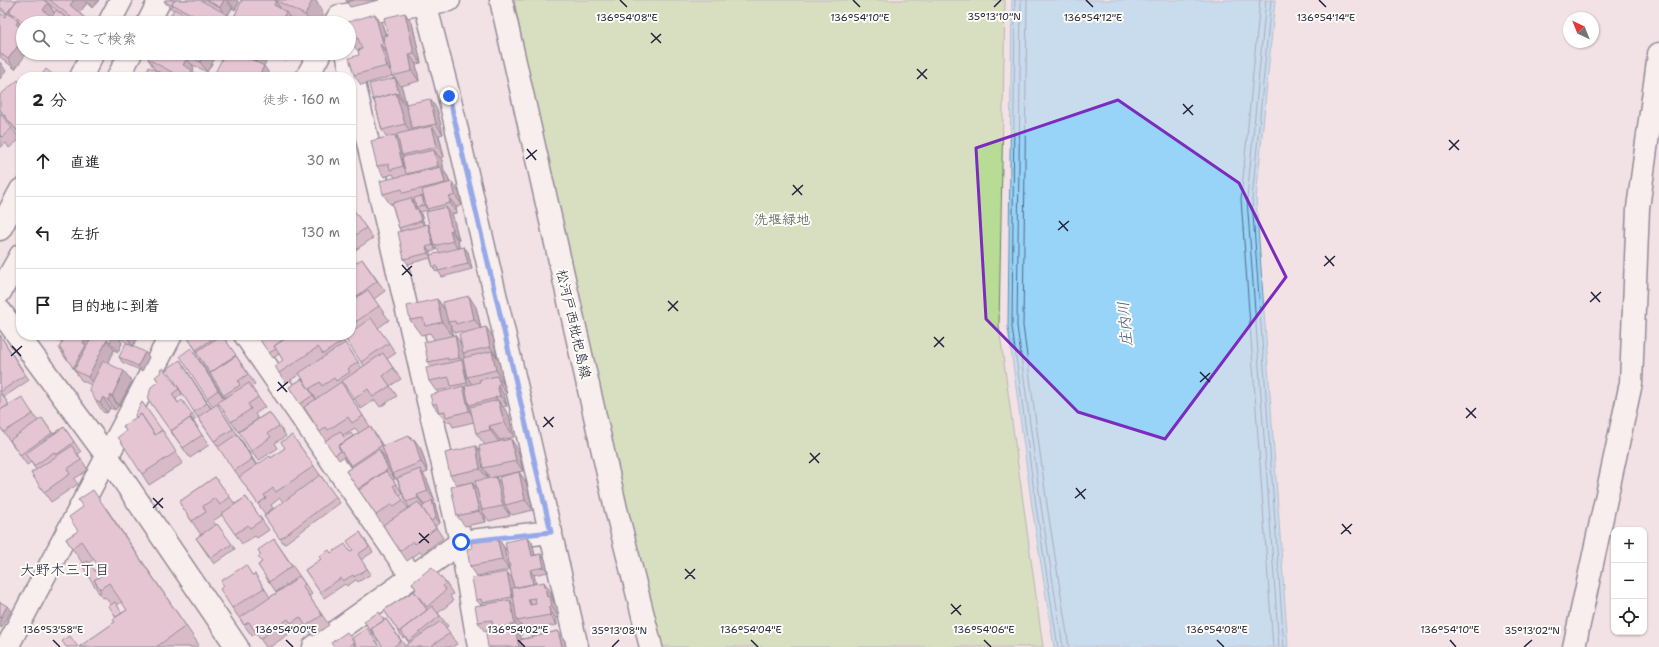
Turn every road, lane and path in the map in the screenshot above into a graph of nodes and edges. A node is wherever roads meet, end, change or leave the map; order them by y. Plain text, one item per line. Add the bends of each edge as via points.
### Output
1 (121, 0) edge
2 (160, 0) edge
3 (449, 0) edge
4 (501, 0) edge
5 (425, 3) junction
6 (113, 16) edge
7 (152, 16) edge
8 (337, 16) edge
9 (1659, 54) edge
10 (90, 60) edge
11 (127, 60) edge
12 (316, 60) edge
13 (349, 60) edge
14 (84, 72) edge
15 (121, 72) edge
16 (310, 72) edge
17 (351, 72) edge
18 (356, 92) edge
19 (16, 199) edge
20 (0, 229) edge
21 (16, 263) edge
22 (0, 292) edge
23 (0, 311) edge
24 (16, 333) edge
25 (21, 340) edge
26 (168, 340) edge
27 (248, 340) edge
28 (107, 456) junction
29 (551, 532) junction
30 (461, 542) junction
31 (412, 577) junction
32 (7, 647) edge
33 (237, 647) edge
34 (314, 647) edge
35 (479, 647) edge
36 (577, 647) edge
37 (651, 647) edge
38 (1574, 647) edge

1 - 6 street
2 - 7 street
3 - 5 street
4 - 37 street, 松河戸西枇杷島線 via 616,509
5 - 8 street
5 - 29 street via 455,119
9 - 38 street via 1638,208 1631,384
10 - 14 street
11 - 15 street
12 - 16 street
13 - 17 street
18 - 30 street
19 - 20 street
21 - 22 street
23 - 24 street
25 - 28 street
26 - 28 street
27 - 31 street
28 - 32 street
28 - 33 street
29 - 30 street
29 - 36 street
30 - 31 street
30 - 35 street
31 - 34 street

